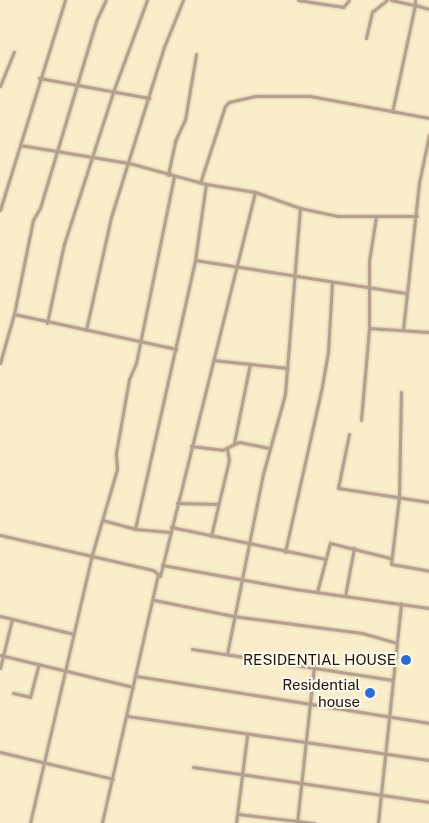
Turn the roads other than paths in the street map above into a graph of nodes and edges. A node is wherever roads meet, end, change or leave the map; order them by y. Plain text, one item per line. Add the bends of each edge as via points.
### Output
1 (65, 0) edge
2 (106, 0) edge
3 (147, 0) edge
4 (183, 0) edge
5 (298, 0) edge
6 (349, 0) edge
7 (389, 0) edge
8 (415, 0) edge
9 (415, 5) junction
10 (429, 9) edge
11 (366, 38) dead end
12 (14, 52) dead end
13 (196, 54) dead end
14 (0, 69) edge
15 (5, 73) junction
16 (39, 78) junction
17 (0, 86) edge
18 (76, 86) junction
19 (113, 92) junction
20 (149, 98) junction
21 (392, 112) junction
22 (429, 118) edge
23 (429, 135) edge
24 (20, 145) junction
25 (58, 151) junction
26 (92, 158) junction
27 (129, 163) junction
28 (168, 175) junction
29 (174, 176) junction
30 (200, 183) junction
31 (206, 184) junction
32 (255, 192) junction
33 (300, 208) junction
34 (0, 210) edge
35 (417, 216) junction
36 (376, 217) junction
37 (195, 260) junction
38 (234, 268) junction
39 (296, 275) junction
40 (332, 282) junction
41 (370, 288) junction
42 (405, 293) junction
43 (14, 314) junction
44 (47, 323) junction
45 (369, 328) junction
46 (86, 330) junction
47 (403, 330) junction
48 (429, 332) edge
49 (139, 342) junction
50 (176, 349) junction
51 (213, 360) junction
52 (0, 364) edge
53 (250, 364) junction
54 (288, 368) junction
55 (401, 392) dead end
56 (361, 420) dead end
57 (350, 434) dead end
58 (234, 443) junction
59 (191, 446) junction
60 (270, 448) junction
61 (227, 449) junction
62 (399, 497) junction
63 (429, 502) edge
64 (177, 503) junction
65 (218, 504) junction
66 (102, 520) junction
67 (171, 527) junction
68 (135, 529) junction
69 (170, 532) junction
70 (0, 535) edge
71 (211, 536) junction
72 (248, 545) junction
73 (354, 548) junction
74 (285, 552) junction
75 (91, 558) junction
76 (390, 558) junction
77 (325, 559) junction
78 (162, 565) junction
79 (429, 571) edge
80 (159, 579) junction
81 (240, 579) junction
82 (317, 592) junction
83 (345, 596) junction
84 (154, 600) junction
85 (401, 603) junction
86 (429, 608) edge
87 (0, 616) edge
88 (233, 616) junction
89 (12, 619) junction
90 (74, 634) junction
91 (397, 643) junction
92 (192, 649) dead end
93 (227, 654) junction
94 (1, 655) edge
95 (40, 664) junction
96 (314, 666) junction
97 (0, 668) edge
98 (65, 670) junction
99 (136, 676) junction
100 (393, 680) junction
101 (133, 687) junction
102 (13, 693) dead end
103 (309, 706) junction
104 (127, 716) junction
105 (389, 718) junction
106 (429, 723) edge
107 (247, 736) junction
108 (305, 744) junction
109 (0, 752) edge
110 (385, 754) junction
111 (429, 760) edge
112 (44, 763) junction
113 (193, 767) dead end
114 (244, 775) junction
115 (113, 779) junction
116 (301, 782) junction
117 (381, 794) junction
118 (429, 802) edge
119 (238, 814) junction
120 (298, 822) edge
121 (30, 823) edge
122 (102, 823) edge
123 (236, 823) edge
124 (314, 823) edge
125 (378, 823) edge

1 - 16 street
2 - 18 street
3 - 19 street
4 - 20 street via 164,47
5 - 6 street via 343,8
7 - 9 street
7 - 11 street via 372,12
8 - 9 street
9 - 10 street
9 - 21 street
12 - 15 street
13 - 28 street via 185,120 175,141
14 - 15 street
15 - 17 street
16 - 18 street
16 - 24 street
18 - 19 street
18 - 25 street
19 - 20 street
19 - 26 street
20 - 27 street
21 - 22 street
21 - 30 street via 310,96 256,96 229,102
23 - 35 street via 419,183
24 - 25 street
24 - 34 street
25 - 26 street
25 - 43 street via 34,220
26 - 27 street
26 - 44 street via 64,244
27 - 28 street
27 - 46 street via 102,250
28 - 29 street
29 - 30 street
29 - 49 street
30 - 31 street
31 - 32 street
31 - 37 street
32 - 33 street
32 - 38 street
33 - 36 street via 338,216
33 - 39 street
35 - 36 street
35 - 42 street
36 - 41 street via 368,261
37 - 38 street
37 - 50 street
38 - 39 street
38 - 51 street
39 - 40 street
39 - 54 street
40 - 41 street
40 - 74 street via 328,352
41 - 42 street
41 - 45 street
42 - 47 street
43 - 44 street
43 - 52 street
44 - 46 street
45 - 47 street
45 - 56 street
46 - 49 street
47 - 48 street
49 - 50 street
49 - 66 street via 116,453 117,469
50 - 68 street
51 - 53 street
51 - 59 street
53 - 54 street
53 - 58 street
54 - 60 street via 285,394
55 - 62 street
57 - 62 street via 338,488
58 - 60 street
58 - 61 street
59 - 61 street
59 - 64 street
60 - 72 street
61 - 65 street via 229,460
62 - 63 street
62 - 76 street
64 - 65 street
64 - 67 street
65 - 71 street
66 - 68 street
66 - 75 street
67 - 69 street
67 - 71 street
68 - 69 street
69 - 78 street
70 - 75 street
71 - 72 street
72 - 74 street
72 - 81 street
73 - 76 street
73 - 77 street via 330,543
73 - 83 street
74 - 77 street
75 - 80 street via 153,570
75 - 90 street
76 - 79 street via 394,567
77 - 82 street
78 - 80 street
78 - 81 street
80 - 84 street
81 - 82 street
81 - 88 street
82 - 83 street
83 - 85 street
84 - 88 street
84 - 99 street
85 - 86 street
85 - 91 street
87 - 89 street
88 - 91 street via 362,633
88 - 93 street
89 - 90 street
89 - 94 street
90 - 98 street
91 - 100 street
92 - 93 street
93 - 96 street
94 - 95 street
94 - 97 street
95 - 98 street
95 - 102 street via 30,697
96 - 100 street
96 - 103 street
98 - 101 street
98 - 112 street
99 - 101 street
99 - 103 street
100 - 105 street
101 - 104 street
103 - 105 street
103 - 108 street
104 - 107 street via 210,727
104 - 115 street
105 - 106 street
105 - 110 street
107 - 108 street
107 - 114 street
108 - 110 street
108 - 116 street
109 - 112 street
110 - 111 street
110 - 117 street
112 - 115 street
112 - 121 street
113 - 114 street
114 - 116 street
114 - 119 street
115 - 122 street
116 - 117 street
116 - 120 street
117 - 118 street
117 - 125 street
119 - 120 street
119 - 123 street
120 - 124 street

